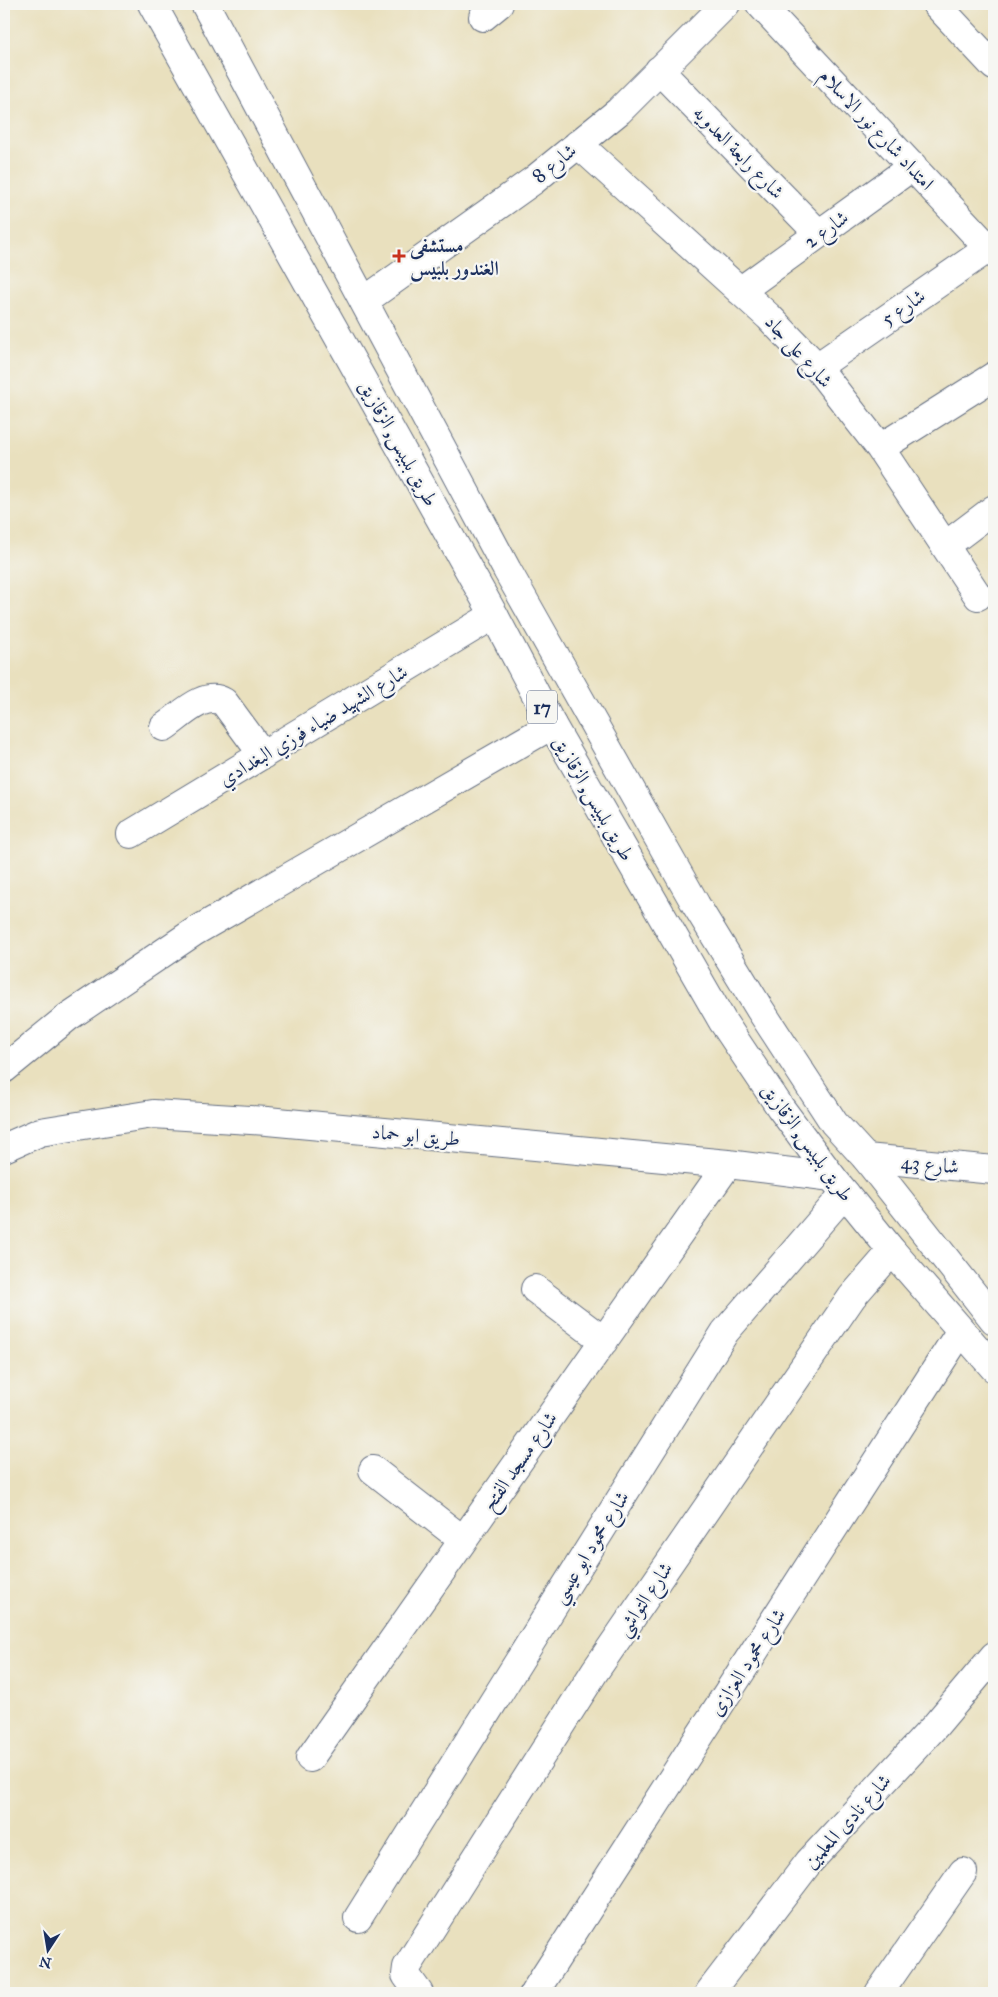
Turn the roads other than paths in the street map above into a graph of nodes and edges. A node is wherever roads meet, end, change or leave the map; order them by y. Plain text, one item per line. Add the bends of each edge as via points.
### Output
1 (152, 4) edge
2 (205, 4) edge
3 (726, 4) edge
4 (760, 4) edge
5 (936, 4) edge
6 (994, 66) edge
7 (659, 70) junction
8 (578, 144) junction
9 (913, 166) junction
10 (819, 234) junction
11 (992, 251) edge
12 (740, 291) junction
13 (364, 301) junction
14 (817, 366) junction
15 (994, 376) edge
16 (880, 448) junction
17 (994, 508) edge
18 (945, 546) junction
19 (978, 596) dead end
20 (494, 615) junction
21 (552, 725) junction
22 (164, 727) dead end
23 (263, 755) junction
24 (131, 834) dead end
25 (4, 1069) edge
26 (4, 1148) edge
27 (866, 1158) junction
28 (728, 1164) junction
29 (994, 1170) edge
30 (838, 1185) junction
31 (892, 1252) junction
32 (535, 1289) dead end
33 (994, 1320) edge
34 (960, 1332) junction
35 (604, 1341) junction
36 (994, 1368) edge
37 (373, 1470) dead end
38 (463, 1540) junction
39 (994, 1656) edge
40 (310, 1758) dead end
41 (963, 1872) dead end
42 (358, 1918) dead end
43 (419, 1993) edge
44 (534, 1993) edge
45 (709, 1993) edge
46 (879, 1993) edge

1 - 20 main road, طريق بلبيس, الزقازيق / 17
2 - 13 main road, طريق بلبيس, الزقازيق / 17
3 - 7 main road, شارع 8
4 - 9 main road, امتداد شارع نور الاسلام
5 - 6 main road
7 - 8 main road, شارع 8 via 619,111
7 - 10 main road, شارع رابعة العدويه
8 - 12 main road, شارع على جاد
8 - 13 main road, شارع 8 via 534,180
9 - 10 main road, شارع 2
9 - 11 main road, امتداد شارع نور الاسلام
10 - 12 main road, شارع 2
11 - 14 main road, شارع 5
12 - 14 main road, شارع على جاد
13 - 27 main road, طريق بلبيس, الزقازيق / 17 via 507,570 696,905 834,1123
14 - 16 main road, شارع على جاد
15 - 16 main road
16 - 18 main road, شارع على جاد
17 - 18 main road
18 - 19 main road, شارع على جاد
20 - 21 main road, طريق بلبيس, الزقازيق / 17
20 - 23 main road, شارع الشهيد ضياء فوزي البغدادي
21 - 25 main road via 194,932 68,1017
21 - 30 main road, طريق بلبيس, الزقازيق / 17 via 723,1022
22 - 23 main road via 205,699 215,698 224,702
23 - 24 main road, شارع الشهيد ضياء فوزي البغدادي
26 - 28 main road, طريق ابو حماد via 40,1132 153,1114 267,1121
27 - 29 main road, شارع 43
27 - 33 main road, طريق بلبيس, الزقازيق / 17
28 - 30 main road, طريق ابو حماد
28 - 35 main road, شارع مسجد الفتح
30 - 31 main road, طريق بلبيس, الزقازيق / 17
30 - 42 main road, شارع محمود ابو عيسي via 725,1332
31 - 34 main road, طريق بلبيس, الزقازيق / 17
31 - 43 main road, شارع التواشي via 852,1297 601,1663 412,1958 406,1976
32 - 35 main road
34 - 36 main road, طريق بلبيس, الزقازيق / 17
34 - 44 main road, شارع محمود العزازى
35 - 38 main road, شارع مسجد الفتح
37 - 38 main road
38 - 40 main road, شارع مسجد الفتح
39 - 45 main road, شارع نادى المعلمين via 935,1726 809,1862
41 - 46 main road

